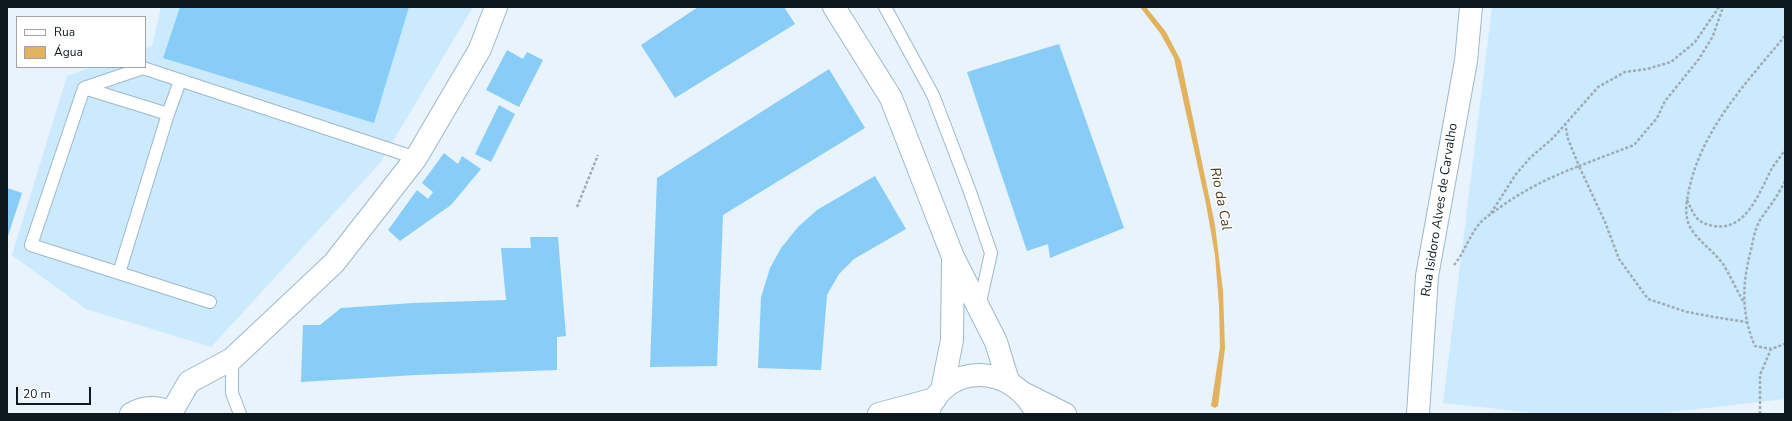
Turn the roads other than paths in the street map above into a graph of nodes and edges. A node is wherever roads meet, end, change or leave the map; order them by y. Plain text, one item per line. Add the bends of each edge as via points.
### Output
1 (496, 7) edge
2 (834, 7) edge
3 (885, 7) edge
4 (1471, 7) edge
5 (180, 81) junction
6 (84, 88) junction
7 (168, 114) junction
8 (416, 158) junction
9 (953, 257) junction
10 (119, 273) junction
11 (210, 302) dead end
12 (979, 308) junction
13 (232, 359) junction
14 (1008, 381) junction
15 (1025, 394) junction
16 (934, 401) edge
17 (172, 413) edge
18 (131, 414) edge
19 (240, 414) edge
20 (879, 414) edge
21 (1037, 414) edge
22 (1065, 414) edge
23 (1418, 414) edge

1 - 8 street via 480,49
2 - 9 street via 891,98
3 - 12 lane via 934,95 991,253
4 - 23 street, Rua Isidoro Alves de Carvalho via 1466,61 1427,276
5 - 6 lane via 143,68
5 - 7 lane
5 - 8 lane
6 - 7 lane
6 - 10 lane via 31,245
7 - 10 lane
8 - 13 street via 334,262
9 - 12 street
9 - 16 street via 952,340
10 - 11 lane
12 - 14 street via 996,342
13 - 17 street via 189,382
13 - 19 lane via 232,393
14 - 15 street
14 - 16 street via 996,377 973,376 956,381
15 - 21 street
15 - 22 street
16 - 20 street
17 - 18 street via 148,408

